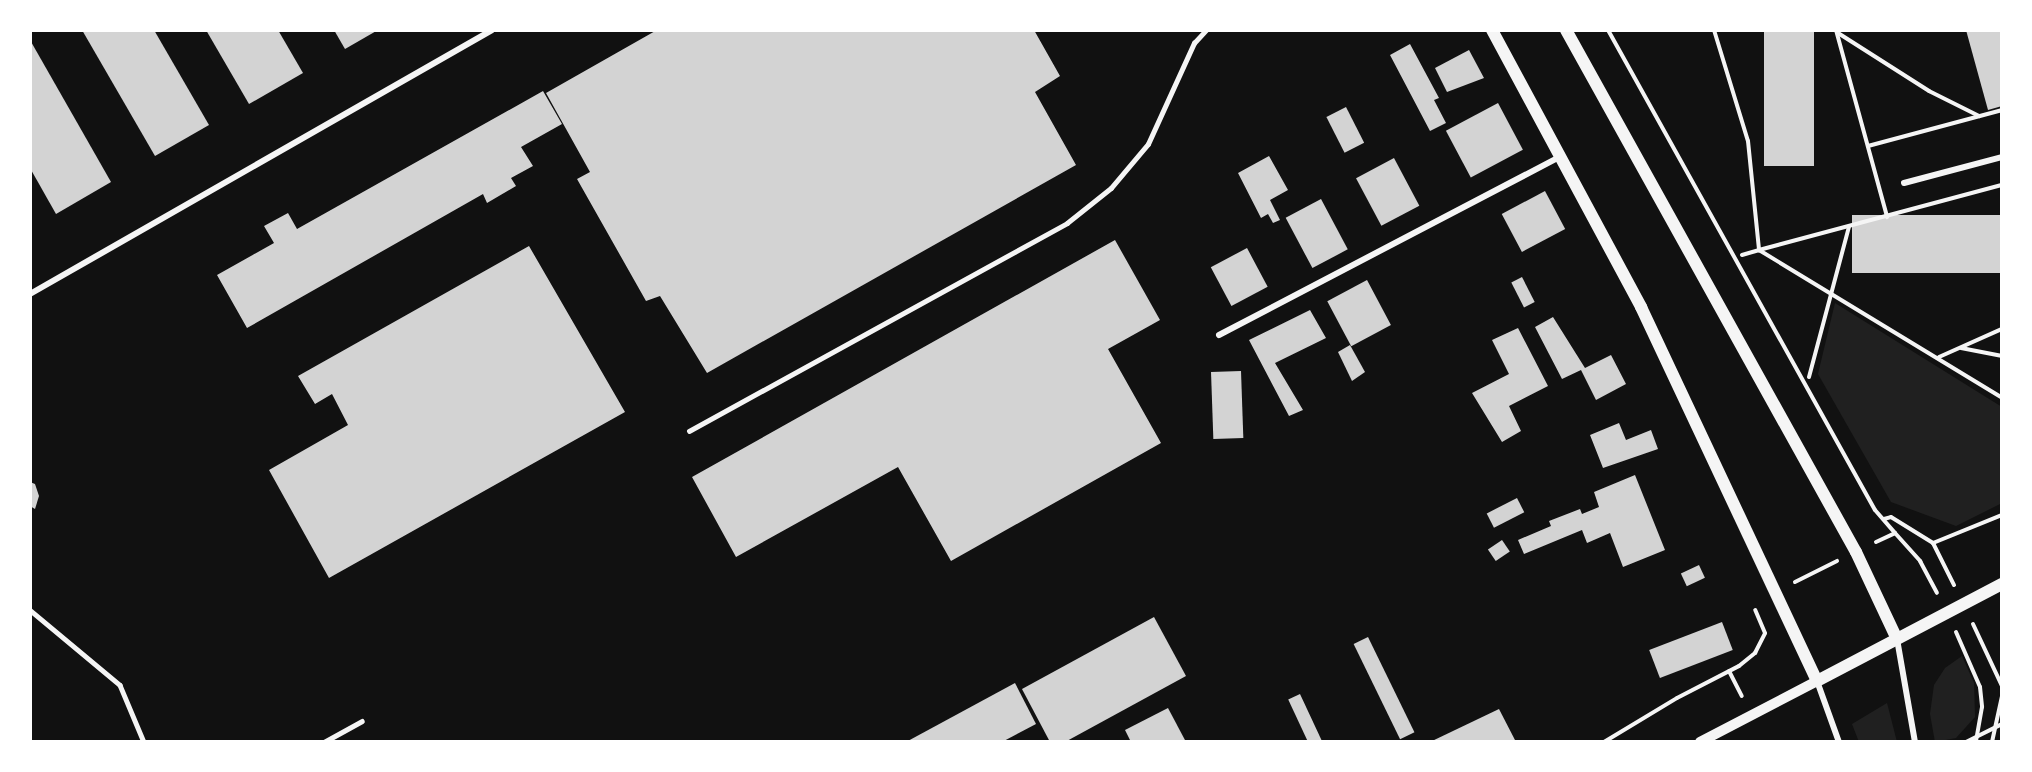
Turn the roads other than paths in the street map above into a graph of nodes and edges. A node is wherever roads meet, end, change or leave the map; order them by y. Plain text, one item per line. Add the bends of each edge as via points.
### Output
1 (492, 30) edge
2 (1206, 30) edge
3 (1492, 30) edge
4 (1566, 30) edge
5 (1562, 156) junction
6 (2002, 157) edge
7 (1904, 183) dead end
8 (30, 294) edge
9 (1219, 335) dead end
10 (688, 431) dead end
11 (2002, 584) edge
12 (30, 610) edge
13 (1897, 639) junction
14 (1817, 681) junction
15 (362, 721) dead end
16 (144, 742) edge
17 (324, 742) edge
18 (1700, 742) edge
19 (1839, 742) edge
20 (1915, 742) edge

1 - 8 street
2 - 10 lane via 1194,43 1148,144 1102,195 1067,223
3 - 5 main road
4 - 13 main road via 1856,552
5 - 9 street
5 - 14 main road via 1646,318
6 - 7 street
11 - 13 main road
12 - 16 lane via 120,685
13 - 14 main road
13 - 20 street
14 - 18 street
14 - 19 street
15 - 17 lane

